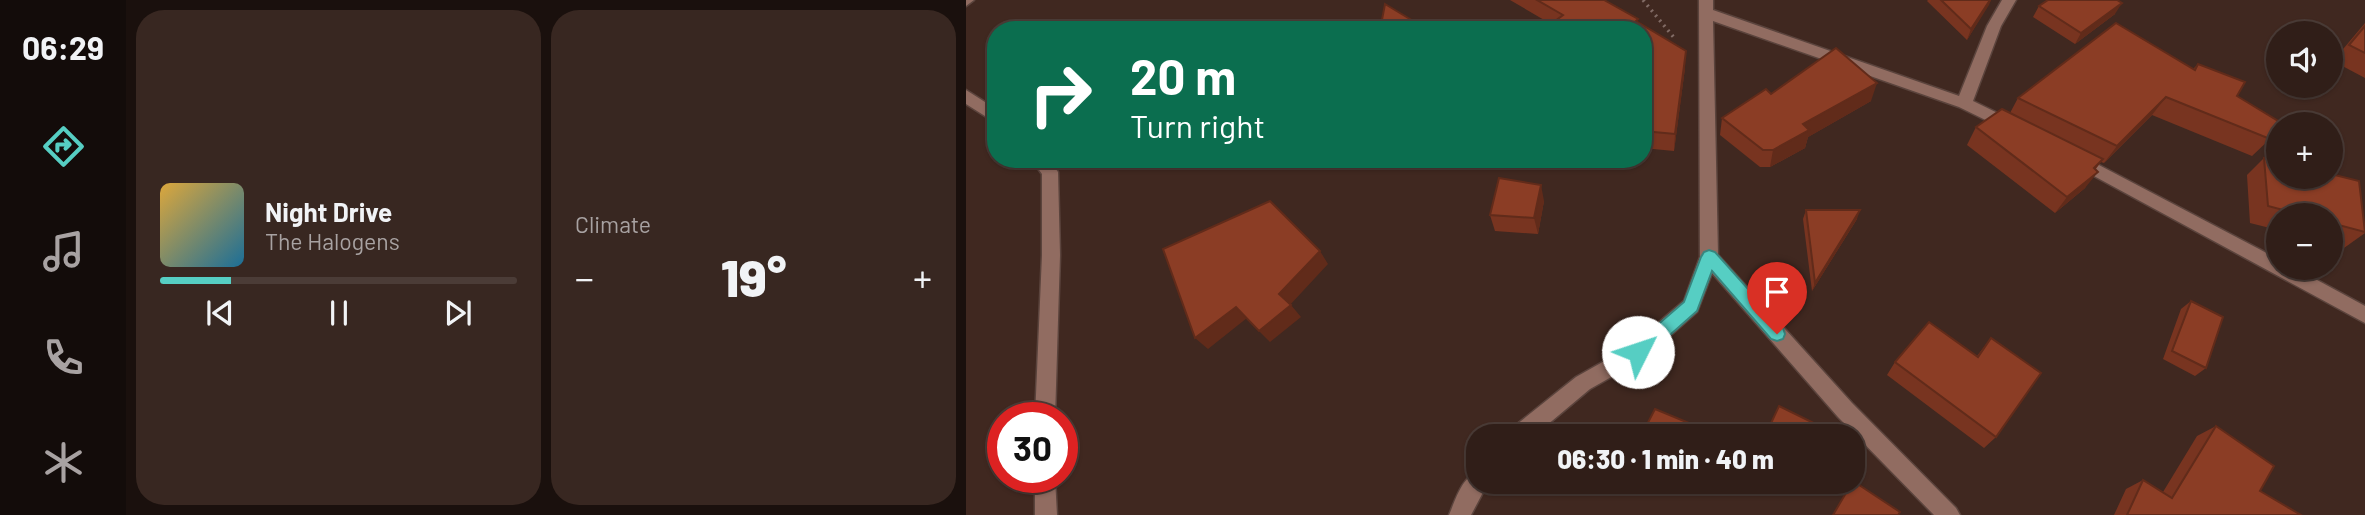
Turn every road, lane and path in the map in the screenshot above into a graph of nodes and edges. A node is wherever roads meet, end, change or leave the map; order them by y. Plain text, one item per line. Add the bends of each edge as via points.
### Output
1 (2009, 0) edge
2 (1706, 6) edge
3 (966, 96) edge
4 (1964, 103) junction
5 (987, 111) edge
6 (2021, 131) edge
7 (2056, 149) edge
8 (1047, 168) edge
9 (1709, 257) junction
10 (2266, 260) edge
11 (2302, 280) edge
12 (2365, 315) edge
13 (1045, 402) edge
14 (1533, 424) edge
15 (1045, 493) edge
16 (1468, 494) edge
17 (1046, 515) edge
18 (1460, 515) edge
19 (1949, 515) edge

1 - 4 street
2 - 4 street
2 - 9 street
3 - 5 street
4 - 6 street
7 - 10 street
8 - 13 street via 1051,255
9 - 14 street via 1691,306 1638,352 1583,383
9 - 19 street via 1845,410
11 - 12 street
15 - 17 street
16 - 18 street

